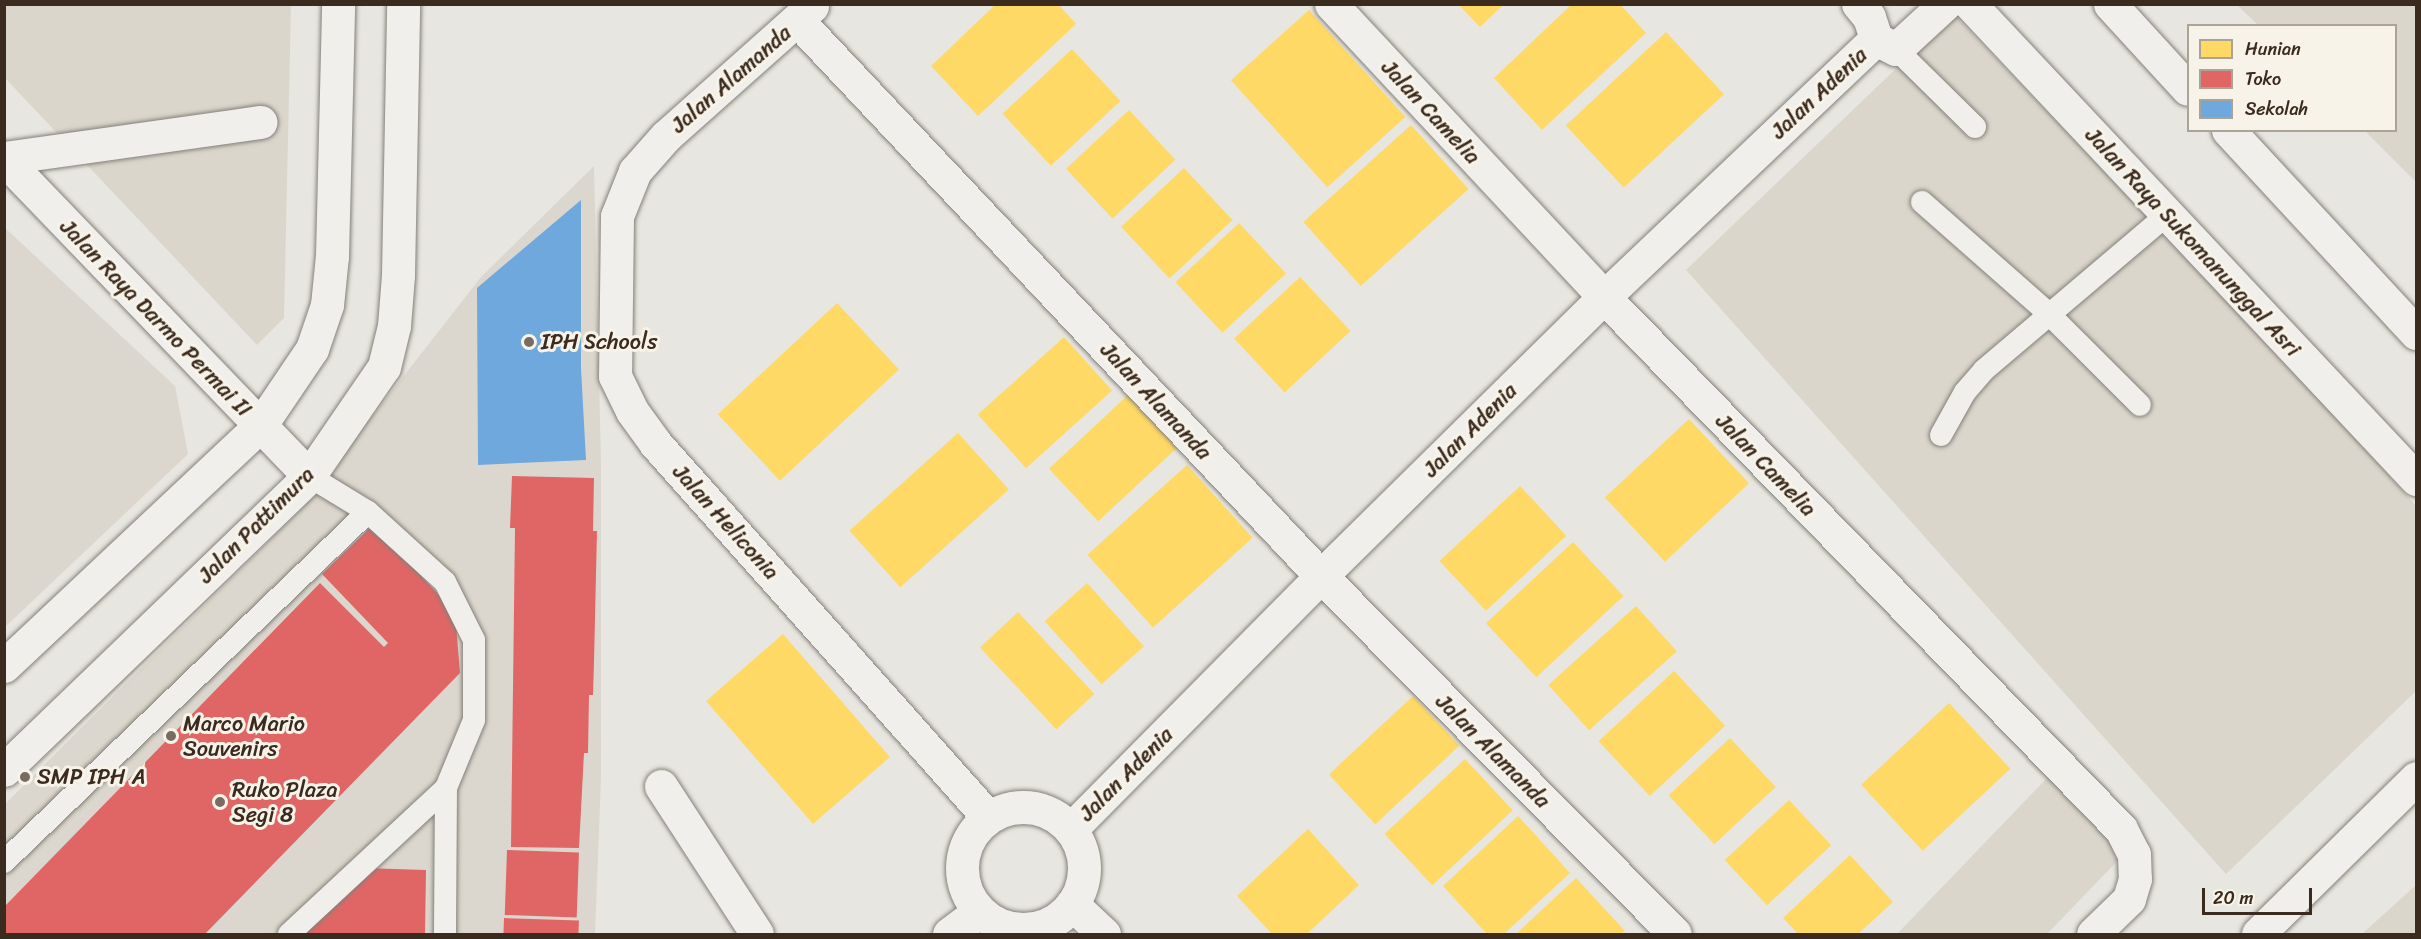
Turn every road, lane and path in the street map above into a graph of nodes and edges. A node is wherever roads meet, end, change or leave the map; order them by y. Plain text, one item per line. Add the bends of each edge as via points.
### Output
1 (338, 4) edge
2 (403, 4) edge
3 (1331, 4) edge
4 (1945, 4) edge
5 (1970, 4) edge
6 (2110, 4) edge
7 (805, 12) edge
8 (1877, 23) edge
9 (2187, 88) edge
10 (260, 122) dead end
11 (1975, 127) dead end
12 (2230, 132) edge
13 (4, 159) edge
14 (635, 171) joint
15 (1922, 202) dead end
16 (2167, 215) junction
17 (1604, 297) junction
18 (2050, 315) junction
19 (2416, 333) edge
20 (2140, 405) dead end
21 (260, 426) junction
22 (1941, 435) dead end
23 (309, 476) junction
24 (2416, 479) edge
25 (368, 512) junction
26 (1321, 576) junction
27 (4, 666) edge
28 (4, 770) edge
29 (2416, 778) edge
30 (661, 786) dead end
31 (446, 788) junction
32 (988, 817) junction
33 (1071, 829) junction
34 (4, 862) edge
35 (1072, 904) junction
36 (980, 911) junction
37 (289, 934) edge
38 (445, 934) edge
39 (757, 934) edge
40 (949, 934) edge
41 (1104, 934) edge
42 (1675, 934) edge
43 (2093, 934) edge
44 (2258, 934) edge

1 - 21 street via 332,256 327,305 312,349
2 - 23 street, Jalan Pattimura via 394,326 384,368
3 - 17 street, Jalan Camelia
4 - 8 street, Jalan Adenia
5 - 16 street, Jalan Raya Sukomanunggal Asri
6 - 9 street
7 - 14 street, Jalan Alamanda via 666,136
7 - 26 street, Jalan Alamanda
8 - 11 lane
8 - 17 street, Jalan Adenia
10 - 13 street
12 - 19 street
13 - 21 street, Jalan Raya Darmo Permai II
14 - 32 street, Jalan Heliconia via 617,216 615,301 615,376 632,411 655,443
15 - 18 lane
16 - 18 lane
16 - 24 street, Jalan Raya Sukomanunggal Asri
17 - 26 street, Jalan Adenia
17 - 43 street, Jalan Camelia via 2121,829 2134,854 2135,879 2129,899
18 - 20 lane
18 - 22 lane via 1984,370 1965,392
21 - 23 street, Jalan Raya Darmo Permai II
21 - 27 street
23 - 25 lane
23 - 28 street, Jalan Pattimura
25 - 31 lane via 445,582 474,640 474,720
25 - 34 lane
26 - 33 street, Jalan Adenia
26 - 42 street, Jalan Alamanda
29 - 44 street
30 - 39 street
31 - 37 lane
31 - 38 lane
32 - 33 street via 1006,808 1026,806 1046,811
32 - 36 street via 973,832 964,851 962,872 967,893
33 - 35 street via 1083,861 1082,884
35 - 36 street via 1058,919 1038,927 1017,929 996,923
35 - 41 street
36 - 40 street

